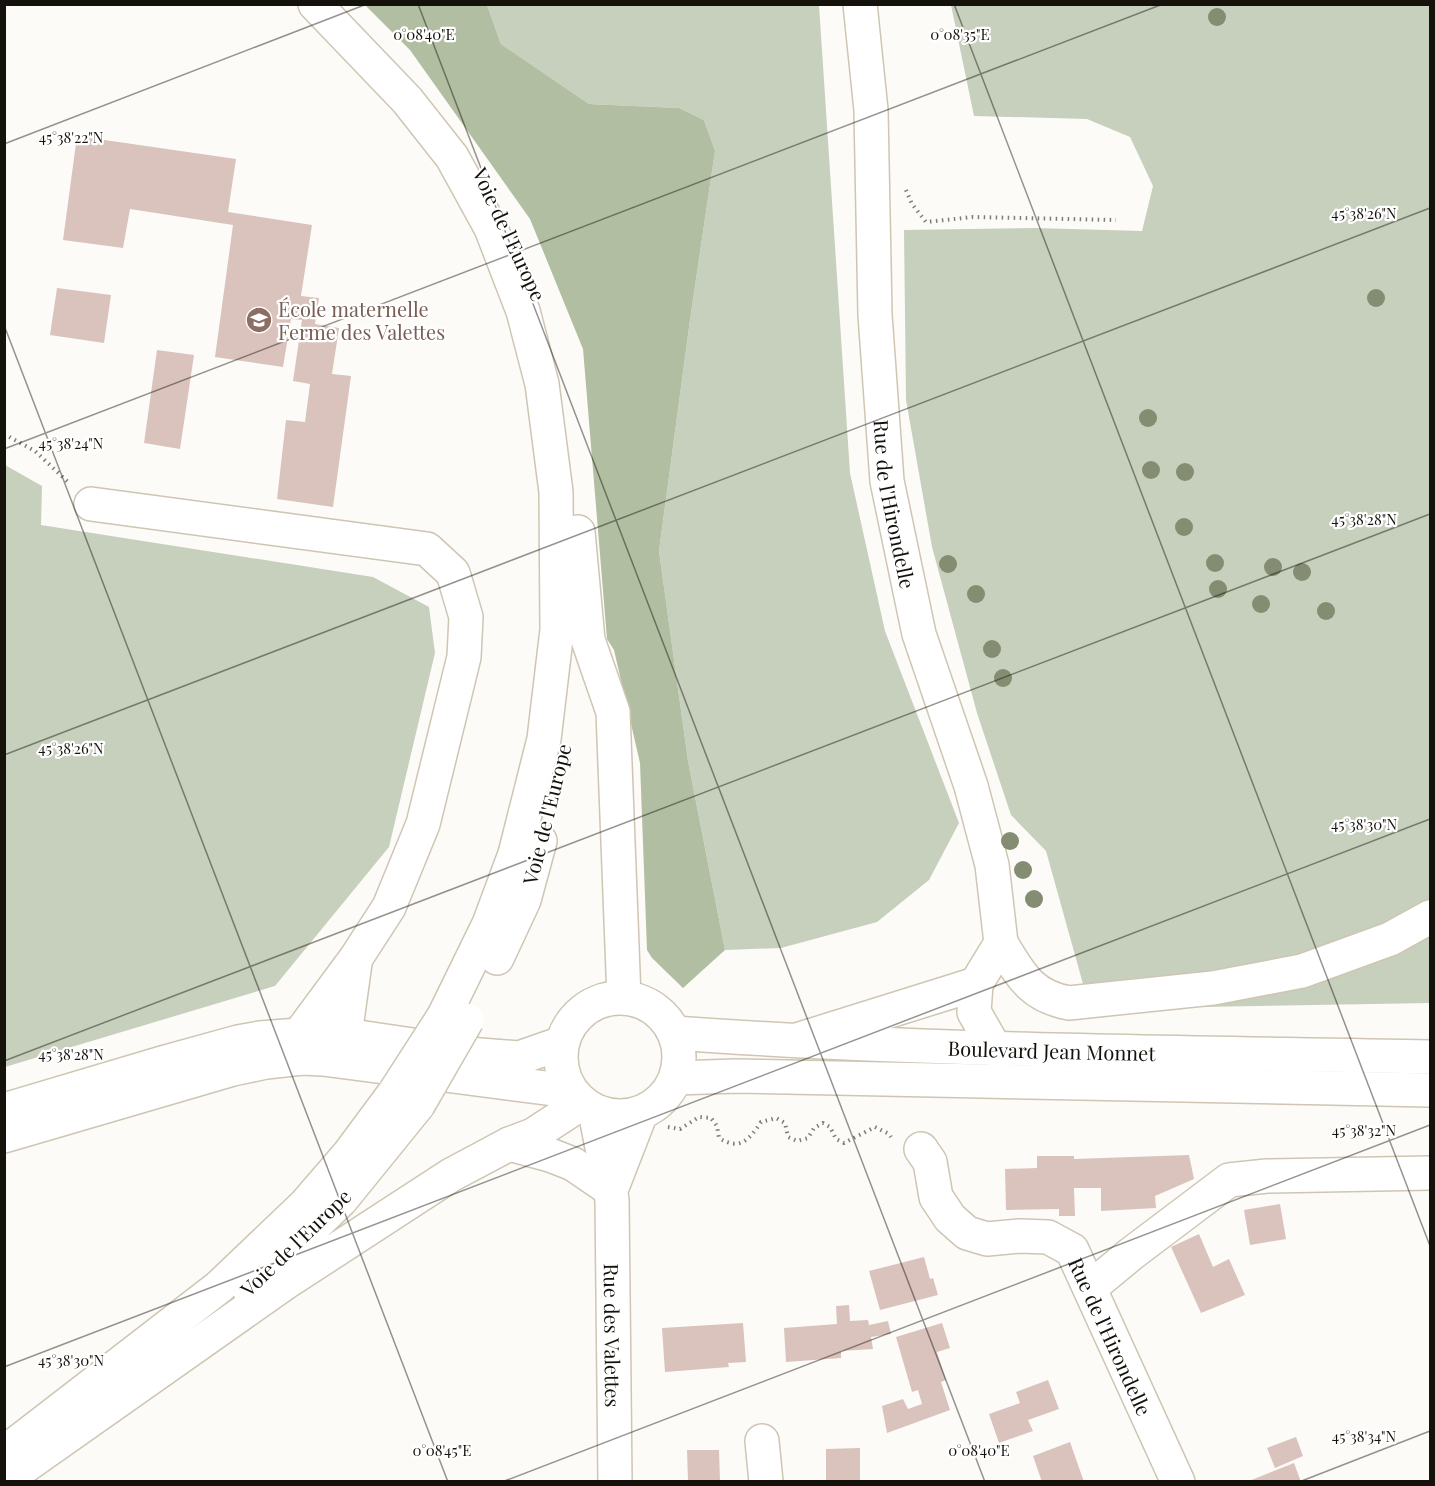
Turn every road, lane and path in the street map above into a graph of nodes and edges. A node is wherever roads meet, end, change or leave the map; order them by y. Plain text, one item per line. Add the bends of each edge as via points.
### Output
1 (315, 4) edge
2 (344, 4) edge
3 (860, 4) edge
4 (903, 182) dead end
5 (1116, 220) dead end
6 (4, 434) edge
7 (91, 504) joint
8 (578, 532) junction
9 (1431, 917) edge
10 (1001, 942) junction
11 (356, 958) junction
12 (976, 984) junction
13 (624, 998) junction
14 (456, 1018) junction
15 (674, 1034) junction
16 (345, 1035) junction
17 (792, 1041) junction
18 (562, 1043) junction
19 (995, 1049) junction
20 (308, 1051) junction
21 (1431, 1057) edge
22 (676, 1078) junction
23 (1431, 1090) edge
24 (406, 1099) junction
25 (582, 1102) junction
26 (4, 1110) edge
27 (653, 1120) junction
28 (4, 1136) edge
29 (509, 1144) junction
30 (921, 1149) joint
31 (1431, 1173) edge
32 (611, 1190) junction
33 (1090, 1287) junction
34 (762, 1441) dead end
35 (4, 1453) edge
36 (4, 1480) edge
37 (615, 1482) edge
38 (766, 1482) edge
39 (1178, 1482) edge

1 - 14 main road, Voie de l'Europe via 407,100 452,157 491,228 523,311 542,384 555,492 557,630 543,740 511,864
2 - 8 main road, Voie de l'Europe via 462,135 512,228 546,310 566,398
3 - 10 main road, Rue de l'Hirondelle via 871,110 875,315 887,481 919,634 971,786 992,865
4 - 5 path via 912,204 926,222 973,217
6 - 7 path via 35,451
7 - 11 main road via 427,549 453,573 466,617 464,657 423,824 389,907
8 - 13 main road via 588,640 613,712
8 - 14 main road, Voie de l'Europe via 577,651 562,758 524,900
9 - 10 main road via 1390,939 1302,971 1213,988 1069,1003 1052,1000 1024,980
10 - 12 main road
11 - 16 main road
11 - 20 main road
12 - 17 main road
12 - 19 main road via 974,1012
13 - 15 main road via 644,1002 661,1013
13 - 18 main road via 591,1005 573,1021
14 - 24 main road, Voie de l'Europe, bridge
15 - 17 main road, Boulevard Jean Monnet
15 - 22 main road via 680,1062
16 - 18 main road via 519,1058
16 - 20 main road
17 - 19 main road, Boulevard Jean Monnet
18 - 25 main road via 562,1073
19 - 21 main road, Boulevard Jean Monnet
20 - 25 main road
20 - 26 main road via 238,1042
20 - 28 main road
22 - 23 main road
22 - 27 main road via 656,1105
24 - 35 main road, Voie de l'Europe via 219,1287
24 - 36 main road, Voie de l'Europe via 341,1200 249,1289
25 - 27 main road via 618,1116
25 - 29 main road via 533,1135
25 - 32 main road, Rue des Valettes
27 - 30 path via 680,1129 699,1117 711,1118 720,1138 730,1144 740,1144 751,1138 761,1122 776,1119 785,1123 788,1137 797,1141 808,1138 823,1123 844,1143 875,1127 889,1134 896,1145
27 - 32 main road, Rue des Valettes
29 - 32 main road via 573,1164
29 - 36 main road via 451,1175 285,1283
30 - 33 main road, Rue de l'Hirondelle via 930,1162 936,1197 950,1218 968,1233 987,1239 1048,1237 1072,1250
31 - 33 main road via 1229,1180
32 - 37 main road, Rue des Valettes
33 - 39 main road, Rue de l'Hirondelle
34 - 38 main road

